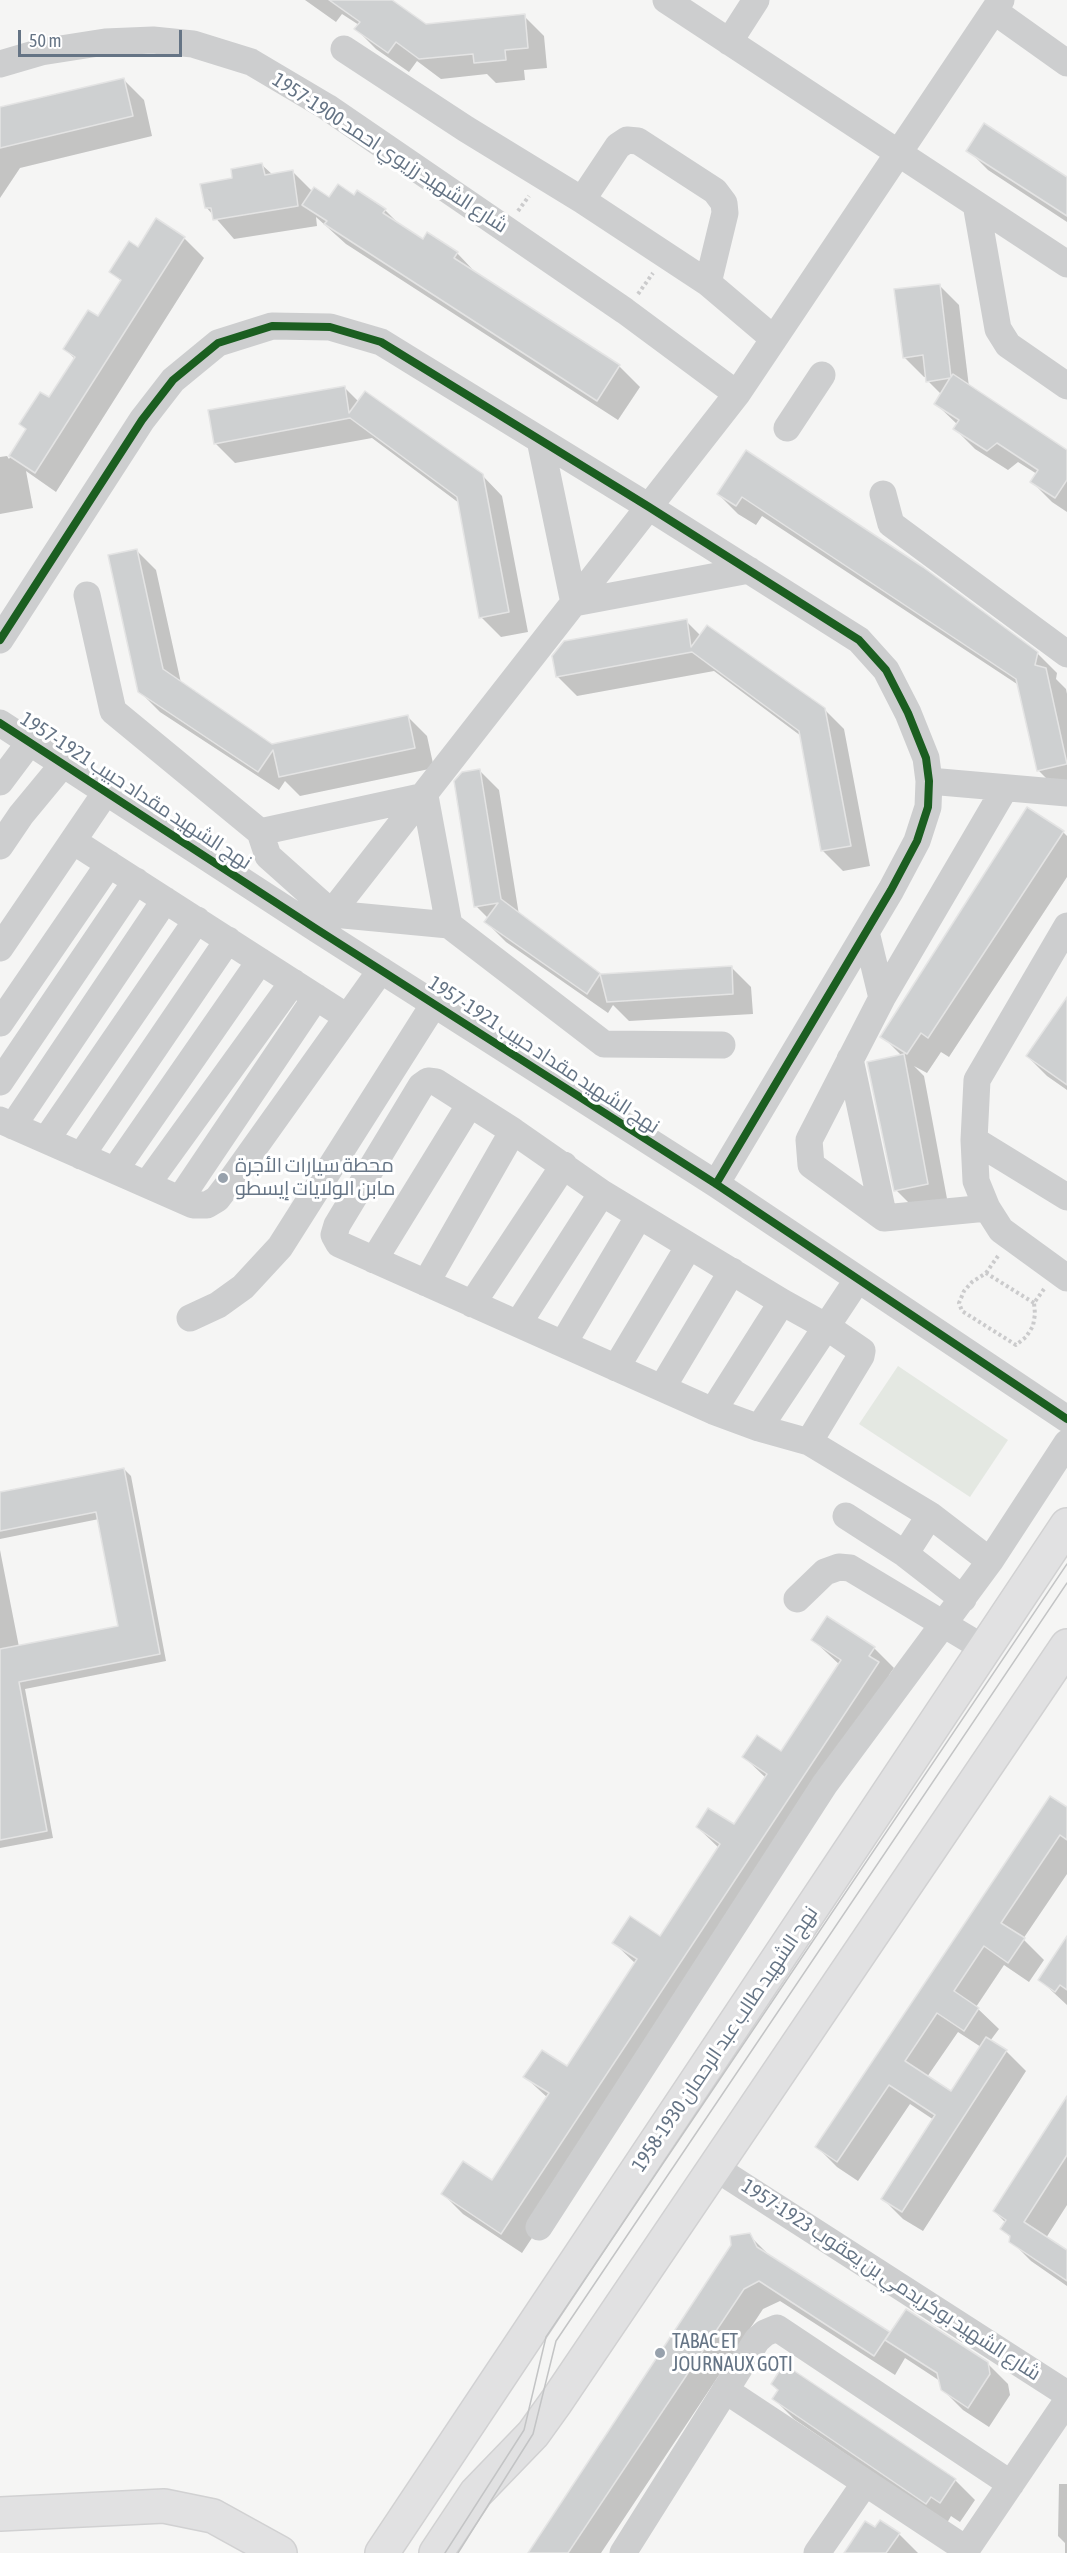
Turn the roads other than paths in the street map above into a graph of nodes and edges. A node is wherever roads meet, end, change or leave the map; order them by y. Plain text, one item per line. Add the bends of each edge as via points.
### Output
1 (666, 0) edge
2 (756, 0) edge
3 (997, 6) edge
4 (729, 42) junction
5 (344, 49) dead end
6 (1067, 63) edge
7 (0, 64) edge
8 (898, 154) junction
9 (582, 200) junction
10 (976, 204) junction
11 (1067, 264) edge
12 (708, 284) junction
13 (774, 339) junction
14 (822, 375) dead end
15 (1067, 386) edge
16 (737, 394) junction
17 (787, 428) dead end
18 (540, 440) junction
19 (883, 494) dead end
20 (649, 507) junction
21 (749, 570) junction
22 (87, 595) dead end
23 (574, 603) junction
24 (0, 639) edge
25 (1067, 654) edge
26 (0, 723) edge
27 (30, 742) junction
28 (64, 763) junction
29 (929, 781) junction
30 (0, 782) edge
31 (1005, 788) junction
32 (106, 792) junction
33 (1067, 794) edge
34 (425, 796) junction
35 (10, 809) edge
36 (260, 832) junction
37 (73, 841) junction
38 (0, 846) edge
39 (109, 864) junction
40 (136, 881) junction
41 (165, 900) junction
42 (197, 920) junction
43 (325, 922) junction
44 (449, 925) junction
45 (1067, 926) edge
46 (866, 932) junction
47 (228, 940) junction
48 (0, 948) edge
49 (260, 961) junction
50 (381, 970) junction
51 (293, 982) junction
52 (316, 997) junction
53 (882, 998) junction
54 (434, 1004) junction
55 (347, 1017) junction
56 (0, 1023) edge
57 (722, 1045) dead end
58 (850, 1059) junction
59 (0, 1082) edge
60 (470, 1104) junction
61 (7, 1123) edge
62 (513, 1131) junction
63 (46, 1140) junction
64 (974, 1140) junction
65 (81, 1156) junction
66 (564, 1165) junction
67 (115, 1170) junction
68 (147, 1184) junction
69 (716, 1184) junction
70 (602, 1193) junction
71 (1067, 1197) edge
72 (180, 1199) junction
73 (987, 1208) junction
74 (639, 1216) junction
75 (884, 1218) junction
76 (689, 1245) junction
77 (374, 1260) junction
78 (732, 1271) junction
79 (1067, 1278) edge
80 (858, 1280) junction
81 (426, 1283) junction
82 (782, 1302) junction
83 (472, 1304) junction
84 (190, 1318) dead end
85 (518, 1324) junction
86 (827, 1327) junction
87 (563, 1344) junction
88 (616, 1368) junction
89 (662, 1388) junction
90 (714, 1412) junction
91 (1067, 1419) edge
92 (759, 1428) junction
93 (809, 1442) junction
94 (1067, 1443) edge
95 (930, 1515) junction
96 (846, 1516) dead end
97 (1067, 1525) edge
98 (905, 1554) junction
99 (990, 1561) junction
100 (797, 1599) dead end
101 (963, 1599) junction
102 (944, 1624) junction
103 (1067, 1646) edge
104 (985, 1649) junction
105 (714, 2167) junction
106 (539, 2227) dead end
107 (725, 2390) junction
108 (1067, 2394) edge
109 (1067, 2401) edge
110 (865, 2483) junction
111 (1011, 2484) junction
112 (0, 2514) edge
113 (965, 2551) edge
114 (280, 2553) edge
115 (382, 2553) edge
116 (436, 2553) edge
117 (623, 2553) edge
118 (817, 2553) edge

1 - 4 street
2 - 4 street
3 - 6 street
3 - 8 street
4 - 8 street
5 - 9 street
7 - 16 street, شارع الشهيد رزيوي احمد 1900-1957 via 52,50 153,40 193,44 250,62 327,107 625,311
8 - 10 street
8 - 13 street
9 - 12 street
9 - 12 street via 618,146 627,140 638,141 715,191 724,203 725,213
10 - 11 street
10 - 15 street via 998,329 1008,345
12 - 13 street
13 - 16 street
14 - 17 street
16 - 20 street
18 - 20 street
18 - 23 street
18 - 24 street via 381,342 330,327 272,326 218,343 173,380 142,420
19 - 25 street via 891,524
20 - 21 street
20 - 23 street
21 - 23 street
21 - 29 street via 859,640 886,670 926,758
22 - 36 street via 113,711
23 - 34 street
26 - 27 street, نهج الشهيد مقداد حبيب 1921-1957
27 - 28 street, نهج الشهيد مقداد حبيب 1921-1957
27 - 30 street
28 - 32 street, نهج الشهيد مقداد حبيب 1921-1957
28 - 35 street
29 - 31 street
29 - 46 street via 928,807 917,841
31 - 33 street
31 - 53 street
32 - 37 street
32 - 43 street, نهج الشهيد مقداد حبيب 1921-1957
34 - 36 street
34 - 43 street
34 - 44 street
35 - 38 street
36 - 43 street via 268,856
37 - 39 street
37 - 48 street
39 - 40 street
39 - 56 street
40 - 41 street
40 - 59 street
41 - 42 street
41 - 61 street
42 - 47 street
42 - 63 street
43 - 44 street
43 - 50 street, نهج الشهيد مقداد حبيب 1921-1957
44 - 57 street via 604,1044
45 - 64 street via 977,1080
46 - 53 street
46 - 69 street
47 - 49 street
47 - 65 street
49 - 51 street
49 - 67 street
50 - 54 street, نهج الشهيد مقداد حبيب 1921-1957
50 - 55 street
51 - 52 street
51 - 68 street
52 - 55 street
52 - 72 street
53 - 58 street
54 - 69 street, نهج الشهيد مقداد حبيب 1921-1957
54 - 84 street via 279,1247 243,1287
55 - 72 street via 217,1199 207,1205 193,1205
58 - 75 street
58 - 75 street via 809,1140 811,1165
60 - 62 street
60 - 77 street
60 - 77 street via 436,1082 428,1081 421,1086 334,1235 339,1244
61 - 63 street
62 - 66 street
62 - 81 street
63 - 65 street
64 - 71 street
64 - 73 street via 976,1180
65 - 67 street
66 - 70 street
66 - 83 street
67 - 68 street
68 - 72 street
69 - 80 street, نهج الشهيد مقداد حبيب 1921-1957
70 - 74 street
70 - 85 street
73 - 75 street
73 - 79 street via 1001,1230
74 - 76 street
74 - 87 street
76 - 78 street
76 - 88 street
77 - 81 street
78 - 82 street
78 - 89 street
80 - 86 street
80 - 91 street, نهج الشهيد مقداد حبيب 1921-1957
81 - 83 street
82 - 86 street
82 - 90 street
83 - 85 street
85 - 87 street
86 - 92 street
86 - 93 street via 862,1351
87 - 88 street
88 - 89 street
89 - 90 street
90 - 92 street
92 - 93 street
93 - 95 street
94 - 99 street
95 - 98 street
95 - 99 street
96 - 98 street
97 - 104 main road, نهج الشهيد طالب عبد الرحمان 1930-1958
98 - 101 street
99 - 101 street
100 - 102 street via 825,1572 850,1568
101 - 102 street
102 - 104 street
102 - 106 street via 825,1784
103 - 105 main road
104 - 115 main road, نهج الشهيد طالب عبد الرحمان 1930-1958
105 - 108 street, شارع الشهيد بوكريدمي بن يعقوب 1923-1957
105 - 116 main road via 533,2434 476,2493
107 - 110 street
107 - 111 street via 757,2340 777,2328
107 - 117 street
109 - 111 street
110 - 113 street
110 - 118 street
111 - 113 street
112 - 114 main road via 164,2505 213,2516

